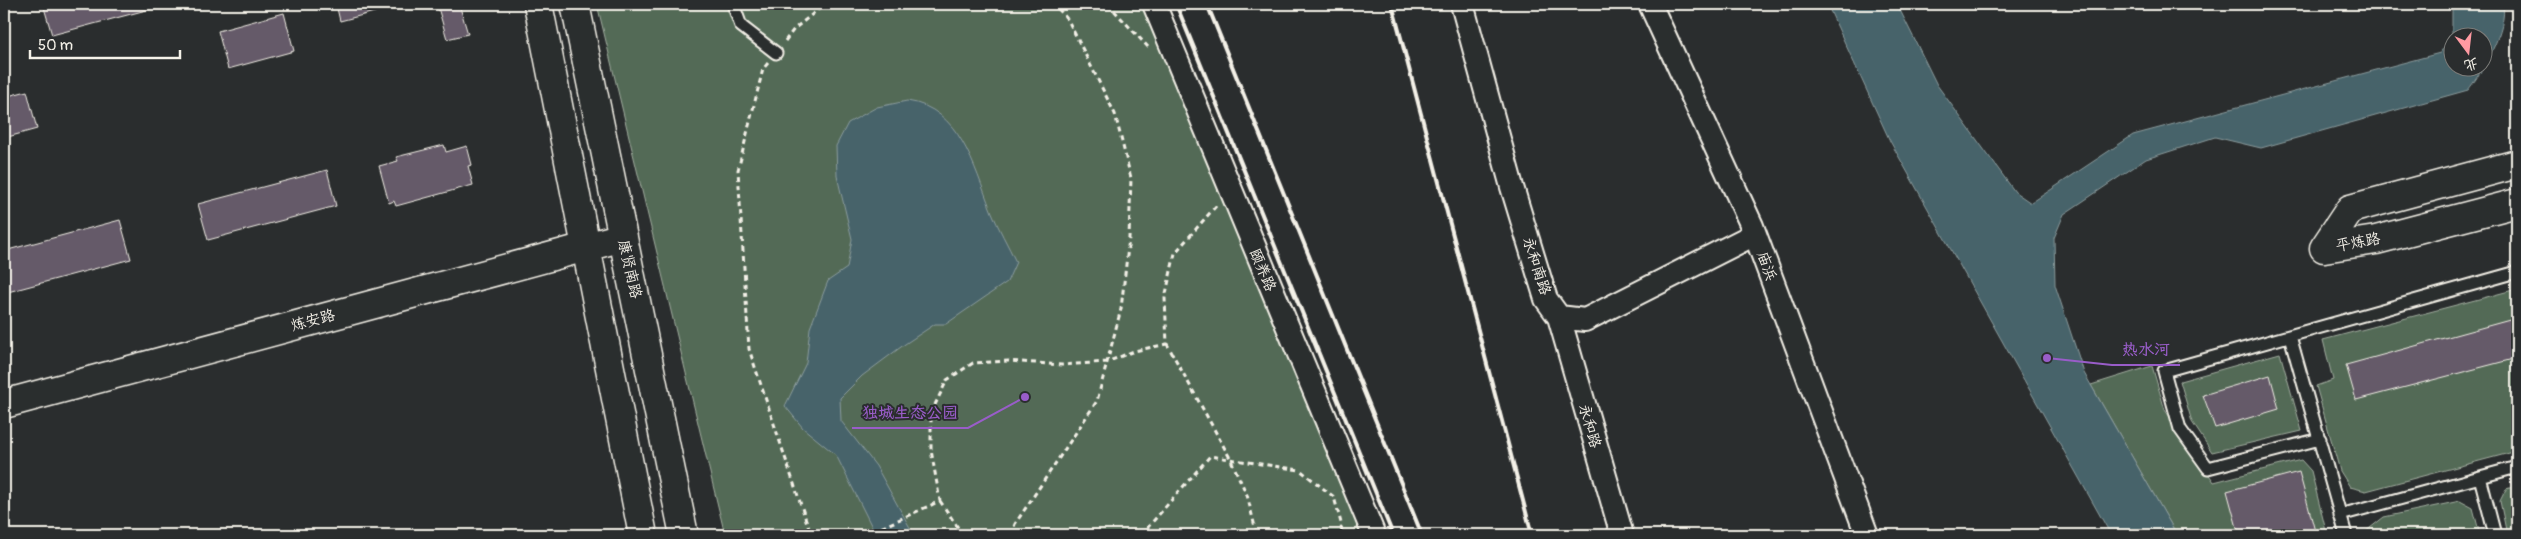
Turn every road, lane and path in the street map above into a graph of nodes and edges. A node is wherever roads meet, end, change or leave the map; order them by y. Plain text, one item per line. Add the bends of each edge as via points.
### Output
1 (538, 4) edge
2 (575, 4) edge
3 (733, 4) edge
4 (825, 4) edge
5 (1054, 4) edge
6 (1108, 4) edge
7 (1154, 4) edge
8 (1462, 4) edge
9 (1650, 4) edge
10 (776, 53) junction
11 (1151, 55) dead end
12 (2517, 164) edge
13 (1212, 197) dead end
14 (2517, 203) edge
15 (1755, 234) junction
16 (623, 237) junction
17 (586, 247) junction
18 (2517, 272) edge
19 (1559, 317) junction
20 (2290, 336) junction
21 (1167, 344) junction
22 (1107, 362) junction
23 (4, 404) edge
24 (2320, 439) junction
25 (1230, 458) junction
26 (2517, 467) edge
27 (2480, 477) junction
28 (940, 501) junction
29 (2340, 515) junction
30 (643, 535) edge
31 (684, 535) edge
32 (811, 535) edge
33 (865, 535) edge
34 (963, 535) edge
35 (1011, 535) edge
36 (1140, 535) edge
37 (1257, 535) edge
38 (1342, 535) edge
39 (1374, 535) edge
40 (1622, 535) edge
41 (1867, 535) edge
42 (2346, 535) edge
43 (2495, 535) edge

1 - 17 street
2 - 16 street, 康贤南路
3 - 10 lane via 741,26
4 - 10 path via 794,29
5 - 22 path via 1068,20 1116,114 1131,178 1129,238 1121,309
6 - 11 path via 1148,46
7 - 39 street, 颐养路
8 - 19 street, 永和南路 via 1546,299
9 - 15 street, 庙浜
10 - 32 path via 763,69 738,170 749,349
12 - 14 street, 平炼路 via 2350,209 2324,248 2376,240
13 - 21 path via 1216,206 1175,253 1165,298
15 - 19 street via 1585,320
15 - 41 street, 庙浜
16 - 17 street, 炼安路
16 - 31 street, 康贤南路
17 - 23 street, 炼安路
17 - 30 street
18 - 20 lane
19 - 40 street, 永和路
20 - 24 lane
20 - 24 lane via 2164,371 2180,429 2208,468
21 - 22 path via 1134,351
21 - 25 path
22 - 28 path via 1062,365 1008,361 973,363 946,380 931,413 931,450
22 - 35 path via 1097,401 1015,524
24 - 29 lane
25 - 36 path via 1210,456
25 - 37 path via 1247,495
25 - 38 path via 1300,470 1334,497
26 - 27 lane
27 - 29 lane
27 - 43 lane
28 - 33 path
28 - 34 path
29 - 42 lane

